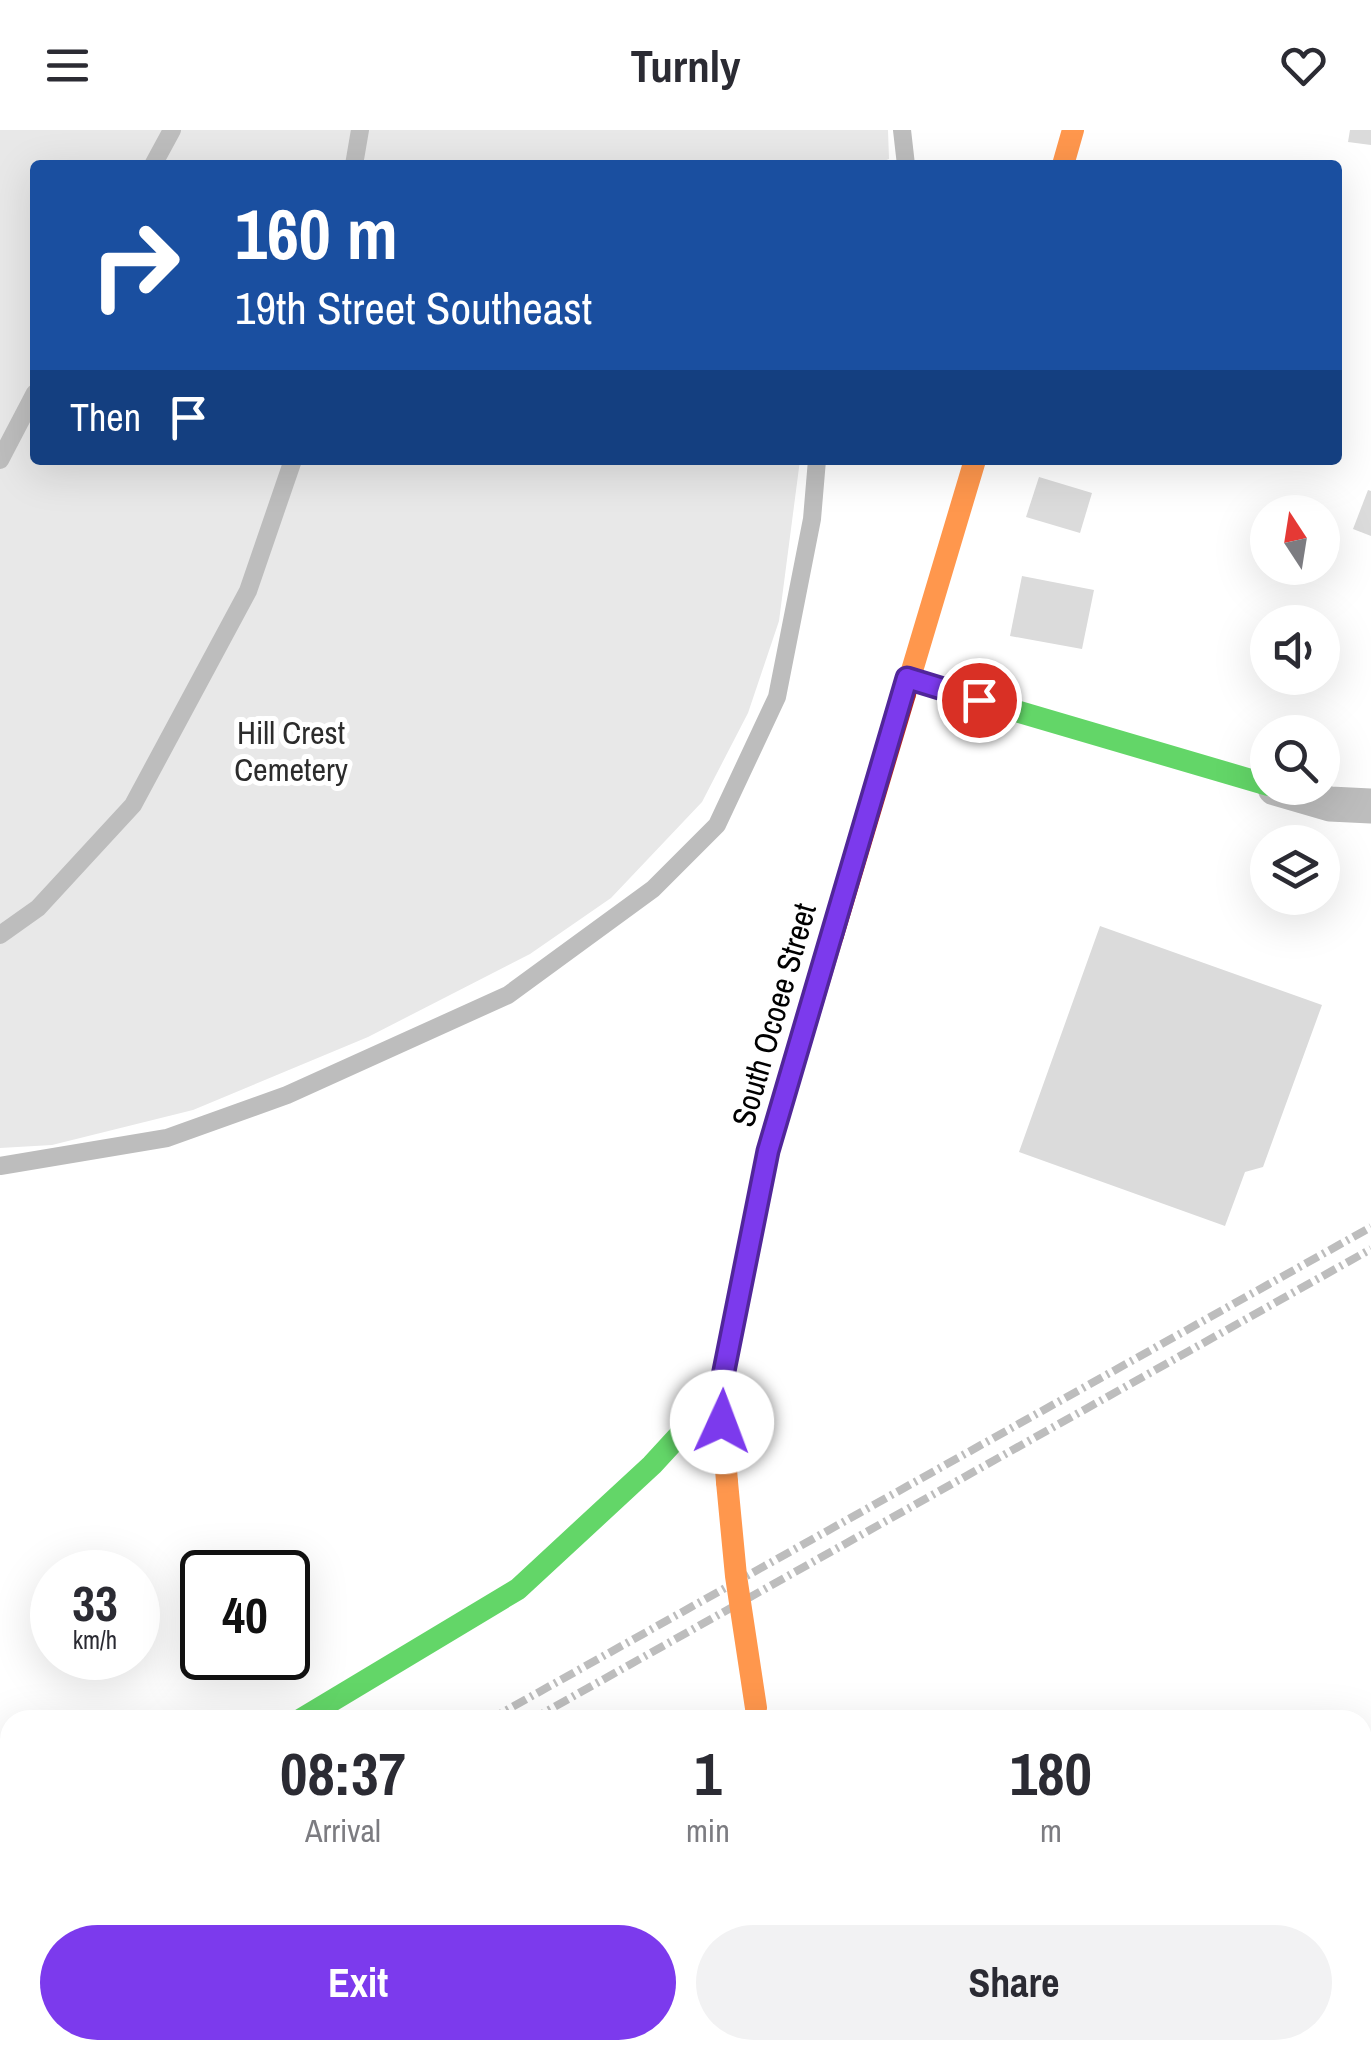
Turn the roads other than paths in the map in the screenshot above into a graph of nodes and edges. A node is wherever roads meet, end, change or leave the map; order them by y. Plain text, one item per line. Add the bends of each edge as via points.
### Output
1 (172, 130) edge
2 (360, 130) edge
3 (902, 130) edge
4 (1072, 130) edge
5 (157, 160) edge
6 (355, 160) edge
7 (905, 160) edge
8 (1064, 160) edge
9 (30, 403) edge
10 (0, 460) edge
11 (291, 465) edge
12 (817, 465) edge
13 (972, 465) edge
14 (907, 678) junction
15 (1250, 780) edge
16 (1340, 804) edge
17 (1371, 806) edge
18 (0, 935) edge
19 (0, 1166) edge
20 (720, 1391) junction
21 (317, 1710) edge
22 (757, 1710) edge

1 - 5 lane
2 - 6 lane
3 - 7 lane
4 - 8 street
9 - 10 lane
11 - 18 lane via 248,590 134,804 38,908
12 - 19 lane via 777,697 718,824 653,889 508,995 287,1095 167,1138
13 - 14 street, South Ocoee Street
14 - 15 street
14 - 20 street, South Ocoee Street via 768,1151
16 - 17 street
20 - 21 street via 652,1465 518,1589
20 - 22 street, South Ocoee Street, bridge via 736,1576

